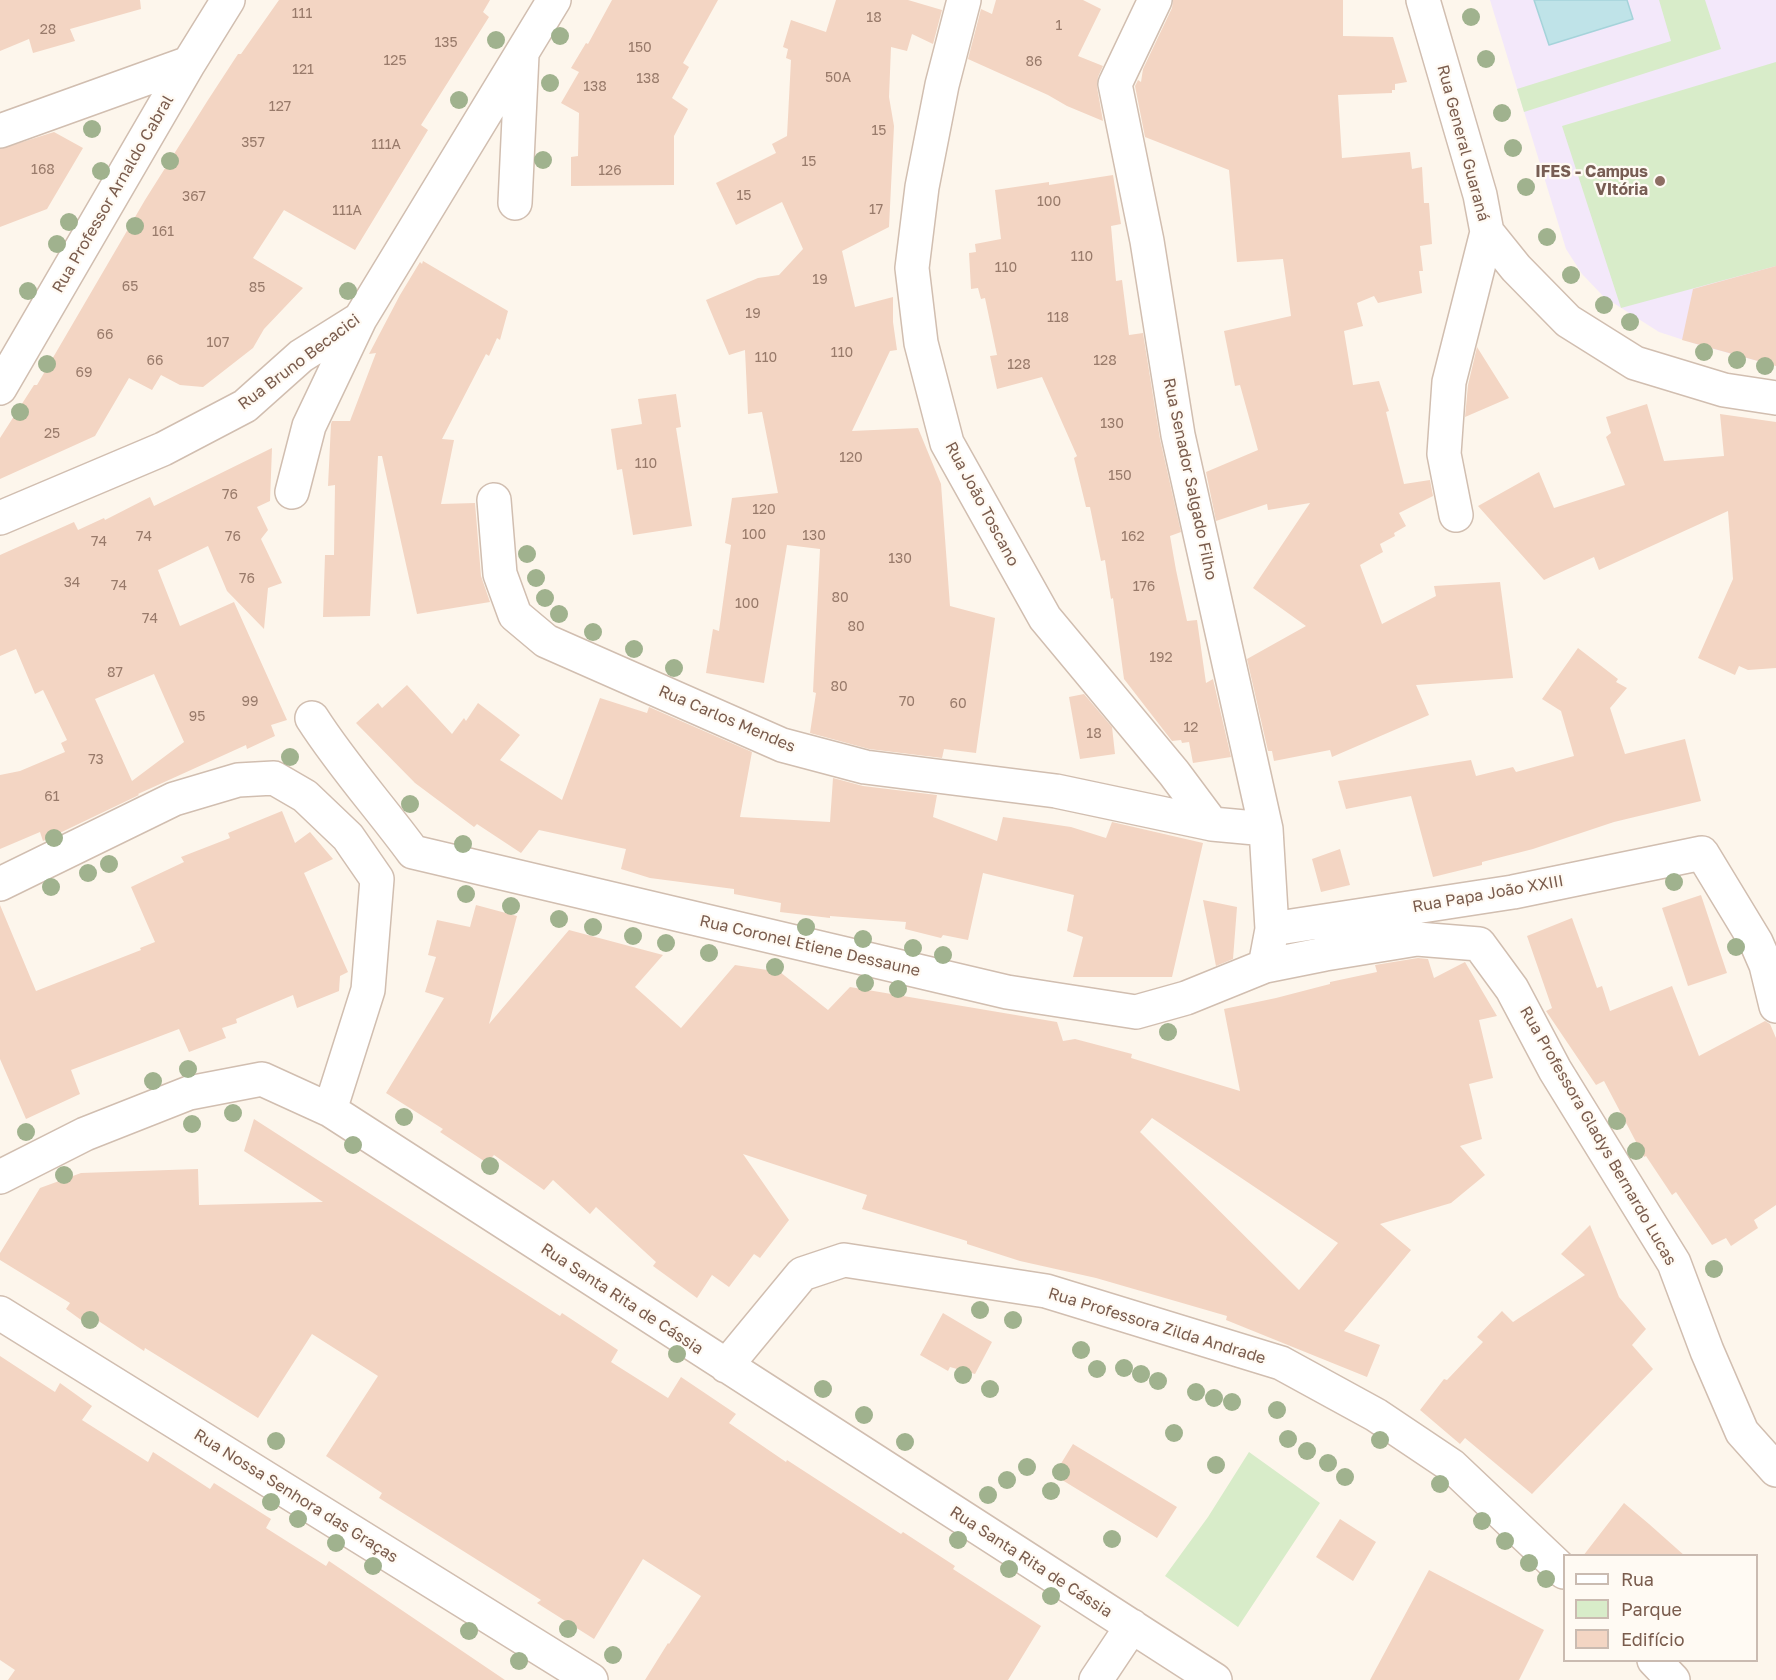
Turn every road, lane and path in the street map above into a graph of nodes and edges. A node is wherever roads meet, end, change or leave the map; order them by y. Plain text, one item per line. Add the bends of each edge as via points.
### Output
1 (228, 0) edge
2 (554, 0) edge
3 (964, 0) edge
4 (1155, 0) edge
5 (1423, 0) edge
6 (522, 50) junction
7 (189, 63) junction
8 (0, 131) edge
9 (515, 203) dead end
10 (1487, 232) junction
11 (360, 318) junction
12 (0, 388) edge
13 (1776, 398) edge
14 (292, 492) dead end
15 (494, 501) dead end
16 (1456, 515) dead end
17 (0, 518) edge
18 (312, 718) dead end
19 (1212, 824) junction
20 (1266, 829) junction
21 (413, 852) junction
22 (376, 879) junction
23 (0, 884) edge
24 (1272, 929) junction
25 (1264, 966) junction
26 (1771, 966) edge
27 (1776, 1006) edge
28 (330, 1110) junction
29 (0, 1177) edge
30 (0, 1313) edge
31 (726, 1366) junction
32 (1776, 1470) edge
33 (1563, 1571) edge
34 (1132, 1626) junction
35 (1655, 1662) edge
36 (591, 1680) edge
37 (1096, 1680) edge
38 (1215, 1680) edge
39 (1673, 1680) edge

1 - 7 street, Rua Professor Arnaldo Cabral
2 - 6 street, Rua Bruno Becacici
3 - 19 street, Rua João Toscano via 933,130 912,268 921,343 947,443 1045,618
4 - 20 street, Rua Senador Salgado Filho via 1115,84 1147,241 1178,435
5 - 10 street, Rua General Guaraná via 1480,195
6 - 9 street
6 - 11 street, Rua Bruno Becacici
7 - 8 street
7 - 12 street, Rua Professor Arnaldo Cabral
10 - 13 street, Rua General Guaraná via 1568,321 1635,363 1725,390
10 - 16 street via 1449,382 1444,454
11 - 14 street via 309,426
11 - 17 street, Rua Bruno Becacici via 301,356 245,406 163,448
15 - 19 street, Rua Carlos Mendes via 500,574 515,615 546,641 803,750 865,767 1056,791
18 - 21 street
19 - 20 street
20 - 24 street, Rua Senador Salgado Filho
21 - 22 street
21 - 25 street, Rua Coronel Etiene Dessaune via 1007,992 1136,1012 1186,998
22 - 23 street via 348,837 305,796 274,778 238,780 174,799
22 - 28 street via 368,990
24 - 25 street, Rua Senador Salgado Filho
24 - 26 street, Rua Papa João XXIII via 1512,892 1702,853
25 - 32 street, Rua Professora Gladys Bernardo Lucas via 1417,939 1479,944 1512,989 1556,1070 1674,1263 1742,1432
26 - 27 street
28 - 29 street, Rua Santa Rita de Cássia via 262,1079 189,1093 85,1134
28 - 31 street, Rua Santa Rita de Cássia
30 - 36 street, Rua Nossa Senhora das Graças
31 - 33 street, Rua Professora Zilda Andrade via 802,1274 844,1260 1046,1291 1281,1364 1376,1415 1452,1466
31 - 34 street, Rua Santa Rita de Cássia
34 - 37 street
34 - 38 street, Rua Santa Rita de Cássia
35 - 39 street

